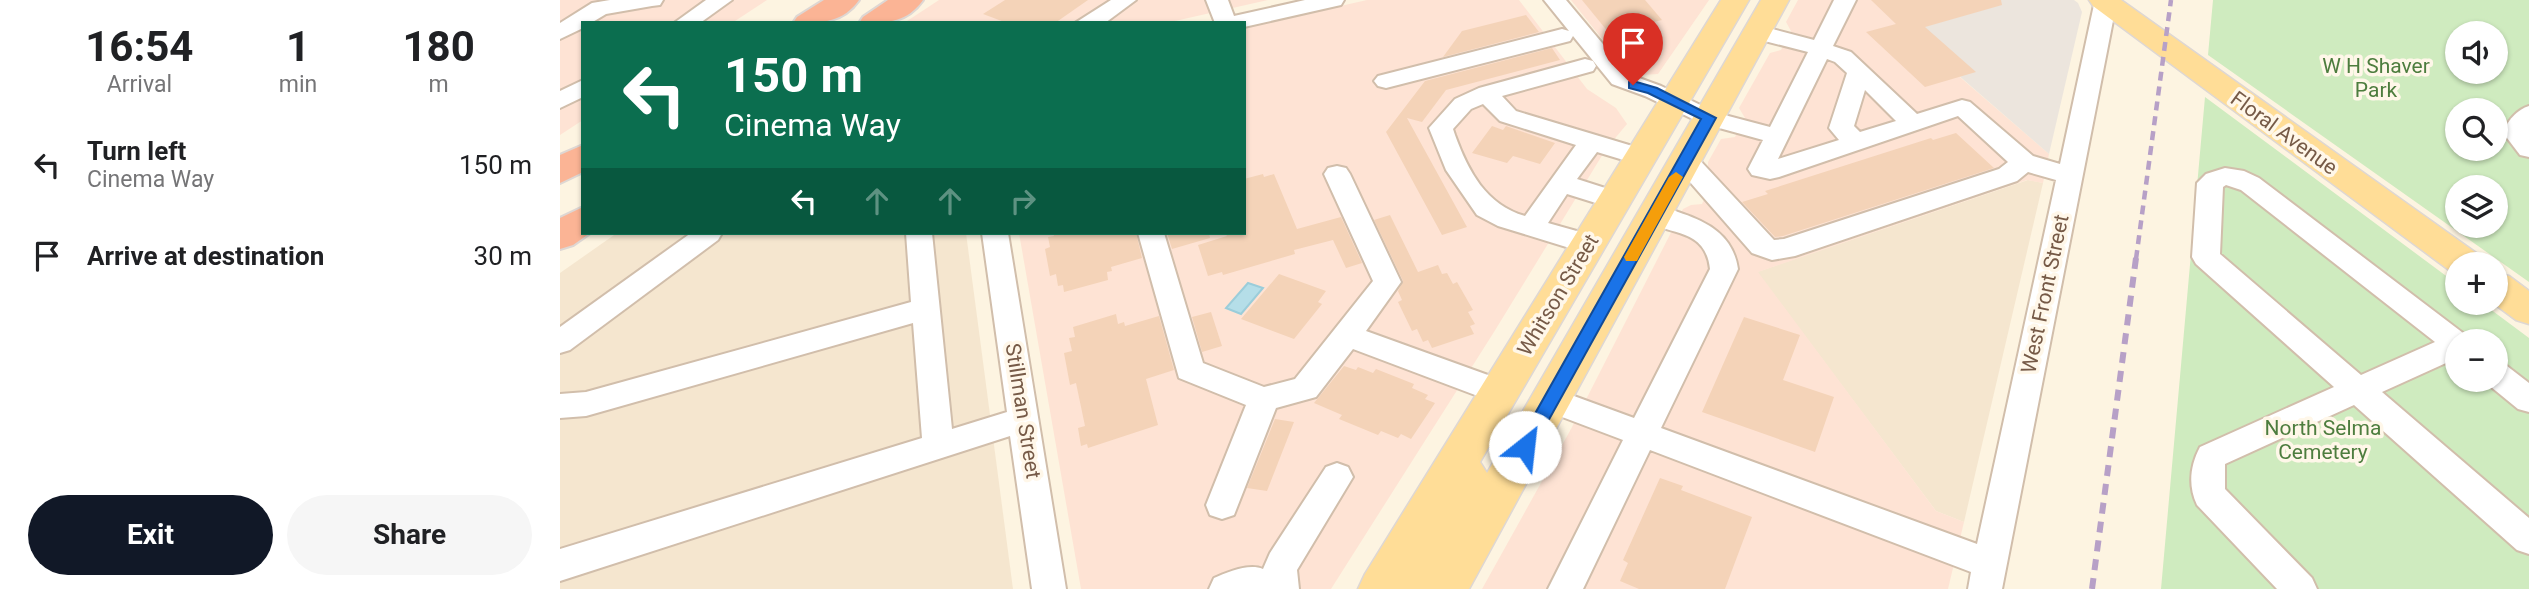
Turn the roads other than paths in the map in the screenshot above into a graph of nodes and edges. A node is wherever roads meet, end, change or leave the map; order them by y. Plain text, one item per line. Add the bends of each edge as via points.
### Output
1 (816, 0) edge
2 (844, 0) edge
3 (908, 0) edge
4 (1125, 0) edge
5 (1217, 0) edge
6 (1333, 0) edge
7 (1533, 0) edge
8 (1555, 0) edge
9 (1845, 0) edge
10 (2105, 1) edge
11 (603, 2) edge
12 (690, 6) edge
13 (1758, 10) edge
14 (785, 21) edge
15 (811, 21) edge
16 (877, 21) edge
17 (1090, 21) edge
18 (1225, 21) edge
19 (1243, 21) edge
20 (560, 32) edge
21 (1562, 36) junction
22 (1822, 49) junction
23 (1584, 66) junction
24 (1859, 72) junction
25 (1386, 81) dead end
26 (581, 88) edge
27 (1487, 93) junction
28 (560, 101) edge
29 (1672, 101) junction
30 (2529, 114) edge
31 (1709, 118) junction
32 (1912, 123) junction
33 (1776, 136) junction
34 (1591, 142) junction
35 (1856, 142) junction
36 (2529, 149) edge
37 (581, 157) edge
38 (1640, 157) junction
39 (1685, 160) junction
40 (2024, 162) junction
41 (581, 166) edge
42 (560, 171) edge
43 (1337, 174) dead end
44 (2070, 175) junction
45 (560, 179) edge
46 (1561, 184) junction
47 (1615, 200) junction
48 (1656, 214) junction
49 (581, 221) edge
50 (1531, 227) junction
51 (706, 235) edge
52 (919, 235) edge
53 (995, 235) edge
54 (1152, 235) edge
55 (560, 236) edge
56 (1589, 244) junction
57 (2450, 252) edge
58 (2508, 295) edge
59 (926, 309) junction
60 (2529, 310) edge
61 (1348, 335) junction
62 (2445, 336) edge
63 (560, 342) edge
64 (2445, 350) edge
65 (2508, 383) edge
66 (2358, 390) junction
67 (1499, 392) junction
68 (1264, 398) junction
69 (1552, 400) junction
70 (2529, 400) edge
71 (560, 406) edge
72 (1024, 419) junction
73 (1642, 434) junction
74 (938, 446) junction
75 (1454, 468) junction
76 (1337, 477) dead end
77 (1222, 505) dead end
78 (2529, 539) edge
79 (560, 565) edge
80 (1987, 576) edge
81 (1049, 589) edge
82 (1226, 589) edge
83 (1269, 589) edge
84 (1282, 589) edge
85 (1381, 589) edge
86 (1415, 589) edge
87 (1446, 589) edge
88 (1565, 589) edge
89 (2300, 589) edge

1 - 14 highway
2 - 15 highway
3 - 16 highway
4 - 17 street
5 - 18 street
6 - 19 street
7 - 21 street
8 - 29 street via 1615,75
9 - 22 street
10 - 44 street, West Front Street
10 - 57 main road, Floral Avenue
11 - 12 street
11 - 20 street
13 - 22 street
13 - 29 main road, Whitson Street
13 - 31 main road, Whitson Street
21 - 23 street
21 - 25 street
22 - 24 street via 1843,57
22 - 33 street
23 - 27 street
23 - 29 street via 1601,84 1624,97
24 - 32 street
24 - 35 street via 1841,128
26 - 28 street
27 - 34 street via 1508,116
27 - 50 street via 1455,110 1441,135 1478,202 1494,215
29 - 31 street
29 - 38 main road, Whitson Street
30 - 36 street via 2516,129
31 - 33 street
31 - 39 main road, Whitson Street
32 - 35 street
32 - 40 street via 1962,107
33 - 35 street via 1761,169 1770,171
34 - 38 street
34 - 46 street
37 - 42 highway
38 - 47 main road, Whitson Street
39 - 40 street via 1762,246 1772,250 2008,175
39 - 48 main road, Whitson Street
40 - 44 street
41 - 45 highway
43 - 61 street via 1387,282
44 - 80 street, West Front Street
46 - 47 street
46 - 50 street
47 - 56 main road, Whitson Street
48 - 69 main road, Whitson Street
48 - 73 street via 1712,239 1722,253 1724,269
49 - 55 highway
50 - 56 street
51 - 63 street
52 - 59 street
53 - 72 street, Stillman Street
54 - 68 street via 1190,370
56 - 67 main road, Whitson Street
56 - 69 main road via 1590,272 1531,384
58 - 60 main road
59 - 71 street via 586,404
59 - 74 street
61 - 67 street
61 - 68 street via 1305,388
62 - 66 street via 2250,184 2240,178 2218,177 2210,183 2206,257
64 - 66 street
65 - 70 street
66 - 78 street
66 - 89 street via 2211,456 2209,495
67 - 75 main road, Whitson Street
68 - 77 street
69 - 73 street
69 - 87 main road, Whitson Street
72 - 74 street
72 - 81 street, Stillman Street
73 - 80 street
73 - 88 street
74 - 79 street
75 - 85 main road, Whitson Street
75 - 86 main road via 1471,484 1469,493
76 - 84 street via 1282,564
82 - 83 street via 1256,582

